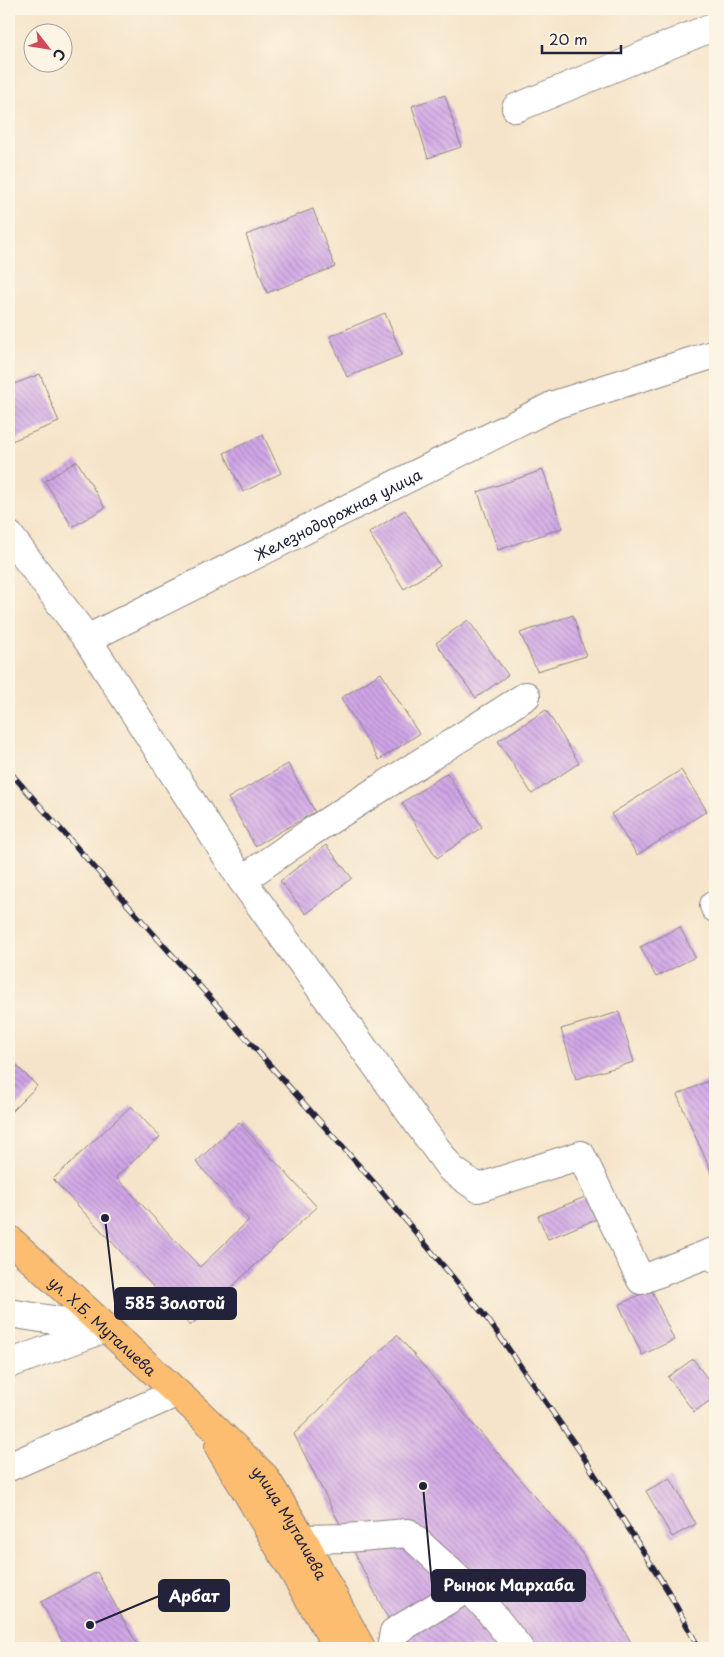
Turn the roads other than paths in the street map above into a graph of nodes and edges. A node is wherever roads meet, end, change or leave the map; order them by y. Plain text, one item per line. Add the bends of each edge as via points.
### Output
1 (715, 26) edge
2 (516, 108) dead end
3 (715, 354) edge
4 (9, 536) edge
5 (87, 639) junction
6 (526, 696) dead end
7 (242, 880) junction
8 (9, 1238) edge
9 (715, 1258) edge
10 (9, 1313) edge
11 (106, 1328) junction
12 (9, 1364) edge
13 (176, 1393) junction
14 (197, 1411) junction
15 (9, 1467) edge
16 (303, 1539) junction
17 (468, 1588) junction
18 (393, 1640) edge
19 (338, 1648) edge
20 (362, 1648) edge
21 (519, 1648) edge

1 - 2 street
3 - 5 street, Железнодорожная улица via 554,405
4 - 5 street
5 - 7 street
6 - 7 street via 311,832
7 - 9 street via 451,1169 478,1188 581,1155 641,1280 710,1253
8 - 11 main road, ул. Х.Б. Муталиева
10 - 11 street
11 - 12 street
11 - 13 main road, ул. Х.Б. Муталиева
13 - 14 main road, ул. Х.Б. Муталиева
13 - 15 street
14 - 16 main road, улица Муталиева via 264,1476
14 - 19 main road
16 - 17 street via 408,1534
16 - 20 main road, улица Муталиева
17 - 18 street
17 - 21 street

